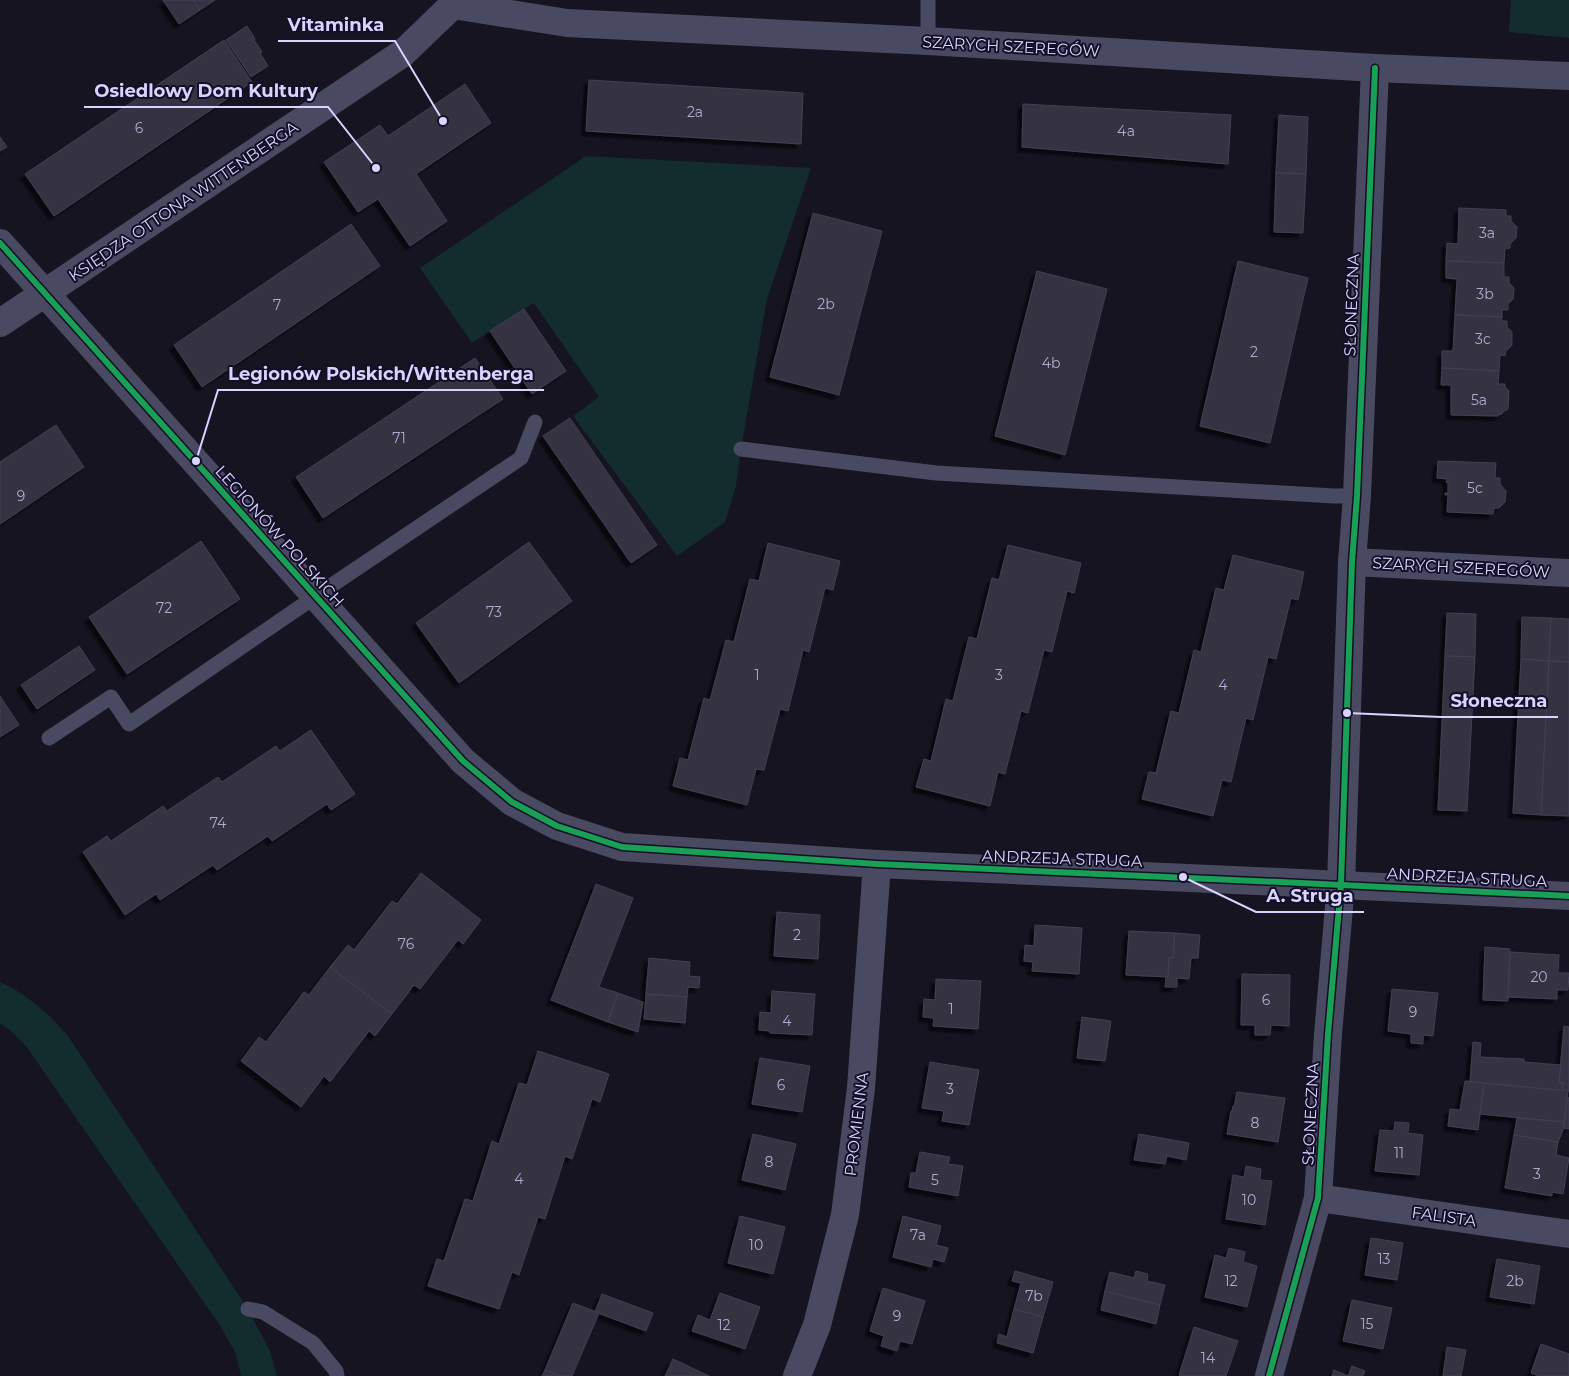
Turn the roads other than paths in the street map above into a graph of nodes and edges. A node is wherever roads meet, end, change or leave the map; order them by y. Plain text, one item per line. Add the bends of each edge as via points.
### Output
1 (928, 0) edge
2 (454, 3) edge
3 (928, 41) junction
4 (1375, 68) junction
5 (1569, 76) edge
6 (0, 243) edge
7 (44, 292) junction
8 (0, 323) edge
9 (535, 422) dead end
10 (740, 449) dead end
11 (1358, 496) junction
12 (1352, 562) junction
13 (1569, 573) edge
14 (316, 597) junction
15 (49, 738) dead end
16 (557, 826) joint
17 (877, 864) junction
18 (1341, 884) junction
19 (1569, 896) edge
20 (1318, 1198) junction
21 (1569, 1234) edge
22 (248, 1308) dead end
23 (337, 1376) edge
24 (797, 1376) edge
25 (1269, 1376) edge

1 - 3 lane
2 - 3 street, SZARYCH SZEREGÓW via 567,23
2 - 7 street, KSIĘDZA OTTONA WITTENBERGA via 403,53
3 - 4 street, SZARYCH SZEREGÓW
4 - 5 street, SZARYCH SZEREGÓW
4 - 11 street, SŁONECZNA
6 - 7 street, LEGIONÓW POLSKICH
7 - 8 street, KSIĘDZA OTTONA WITTENBERGA
7 - 14 street, LEGIONÓW POLSKICH
9 - 14 lane via 521,458
10 - 11 lane via 936,473
11 - 12 street, SŁONECZNA
12 - 13 street, SZARYCH SZEREGÓW
12 - 18 street, SŁONECZNA
14 - 15 lane via 129,724 111,697
14 - 16 street, LEGIONÓW POLSKICH via 463,761 512,802
16 - 17 street, ANDRZEJA STRUGA via 622,847
17 - 18 street, ANDRZEJA STRUGA
17 - 24 street, PROMIENNA via 861,1088 844,1214 817,1325
18 - 19 street, ANDRZEJA STRUGA
18 - 20 street, SŁONECZNA
20 - 21 street, FALISTA
20 - 25 street, SŁONECZNA
22 - 23 lane via 263,1312 313,1343

